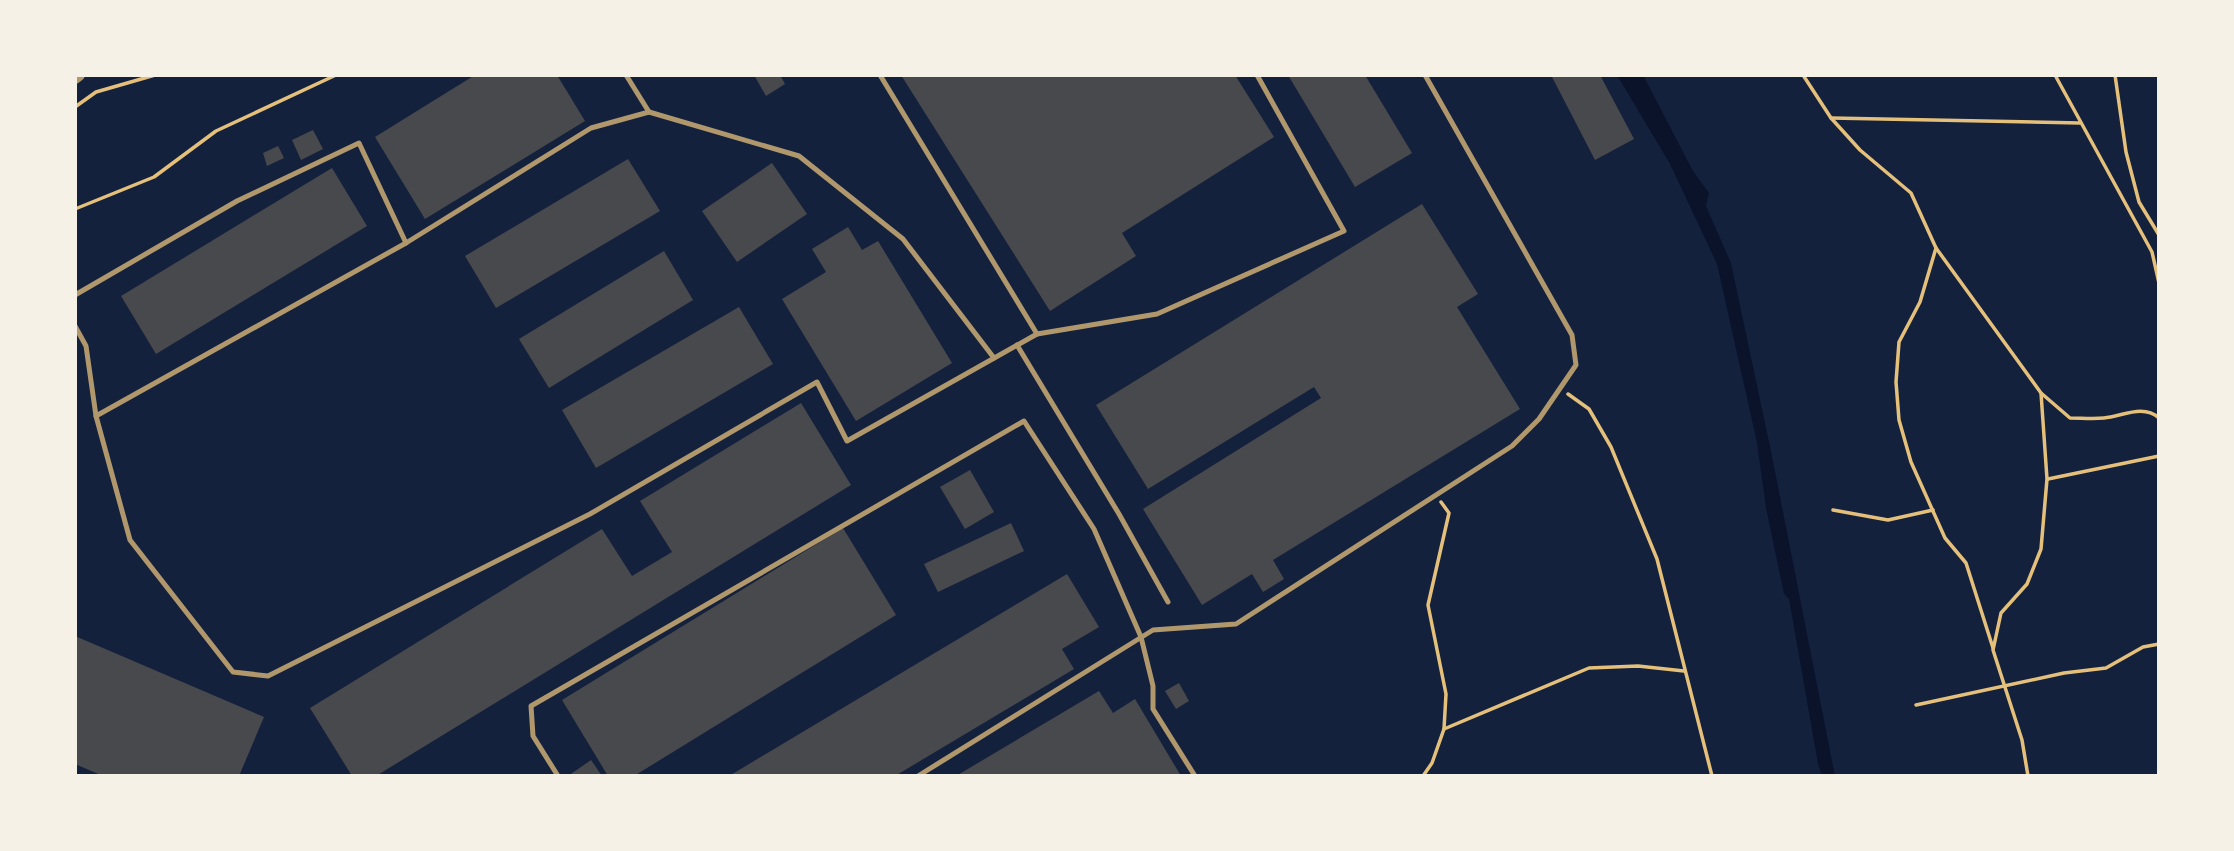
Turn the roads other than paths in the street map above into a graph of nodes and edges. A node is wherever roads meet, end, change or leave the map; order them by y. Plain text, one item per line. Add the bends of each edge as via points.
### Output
1 (626, 75) edge
2 (880, 75) edge
3 (1257, 75) edge
4 (1425, 75) edge
5 (649, 112) junction
6 (406, 243) junction
7 (75, 295) edge
8 (75, 326) edge
9 (1037, 334) junction
10 (1017, 345) junction
11 (995, 358) junction
12 (96, 416) junction
13 (1168, 602) dead end
14 (1141, 637) junction
15 (558, 776) edge
16 (918, 776) edge
17 (1195, 776) edge

1 - 5 lane
2 - 9 lane
3 - 9 lane via 1344,231 1157,314
4 - 14 lane via 1572,335 1576,365 1539,419 1512,446 1236,624 1153,630
5 - 6 lane via 591,128
5 - 11 lane via 799,156 903,239
6 - 7 lane via 359,143 237,201
6 - 12 lane
8 - 12 lane via 86,346
9 - 10 lane
10 - 11 lane
10 - 13 lane
11 - 12 lane via 847,441 817,382 590,514 268,676 233,672 130,540
14 - 15 lane via 1094,529 1024,421 531,706 533,736
14 - 16 lane
14 - 17 lane via 1153,687 1153,709

